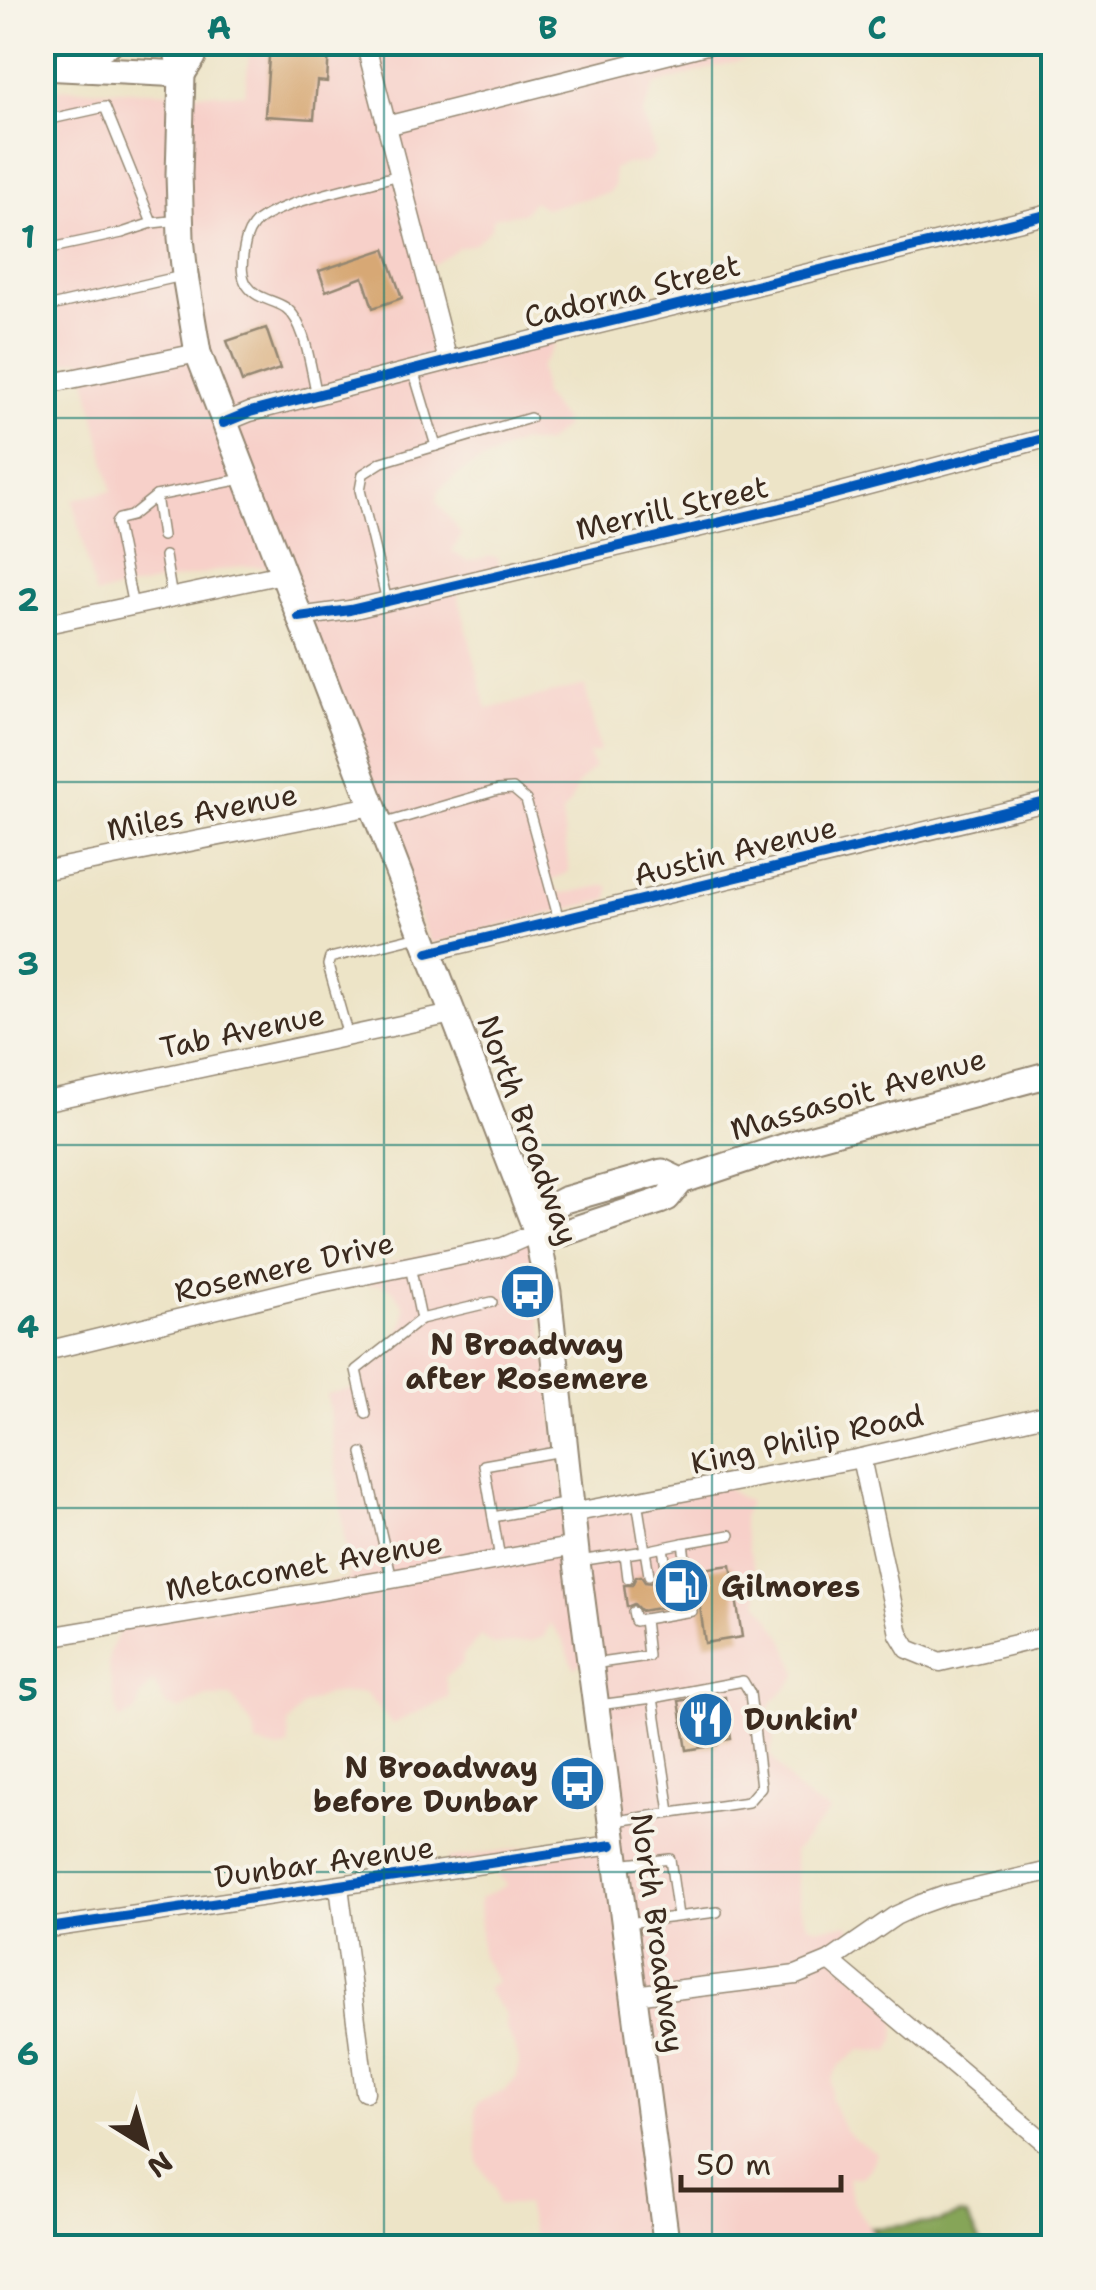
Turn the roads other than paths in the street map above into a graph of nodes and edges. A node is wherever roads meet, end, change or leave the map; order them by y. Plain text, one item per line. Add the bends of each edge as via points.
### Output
1 (111, 42) edge
2 (175, 42) edge
3 (197, 42) edge
4 (365, 42) edge
5 (718, 42) edge
6 (42, 66) edge
7 (182, 74) junction
8 (42, 120) edge
9 (386, 126) junction
10 (399, 175) junction
11 (1054, 213) edge
12 (180, 220) junction
13 (152, 223) junction
14 (42, 250) edge
15 (184, 275) junction
16 (42, 308) edge
17 (198, 354) junction
18 (448, 361) junction
19 (413, 370) junction
20 (42, 385) edge
21 (317, 395) junction
22 (530, 418) dead end
23 (223, 422) junction
24 (1054, 436) edge
25 (436, 446) junction
26 (245, 478) junction
27 (156, 496) junction
28 (162, 536) dead end
29 (165, 556) dead end
30 (282, 574) junction
31 (172, 598) junction
32 (387, 601) junction
33 (133, 606) junction
34 (299, 617) junction
35 (42, 625) edge
36 (1054, 800) edge
37 (376, 815) junction
38 (42, 871) edge
39 (559, 920) junction
40 (425, 944) junction
41 (452, 1014) junction
42 (348, 1036) junction
43 (1054, 1073) edge
44 (42, 1102) edge
45 (537, 1232) junction
46 (410, 1266) junction
47 (492, 1302) dead end
48 (421, 1319) junction
49 (42, 1352) edge
50 (1054, 1413) edge
51 (366, 1414) dead end
52 (564, 1450) junction
53 (362, 1453) dead end
54 (861, 1458) junction
55 (637, 1501) junction
56 (570, 1508) junction
57 (493, 1517) junction
58 (730, 1535) dead end
59 (683, 1544) junction
60 (663, 1548) junction
61 (645, 1550) junction
62 (576, 1554) junction
63 (625, 1554) junction
64 (500, 1559) junction
65 (667, 1572) dead end
66 (649, 1575) dead end
67 (628, 1578) dead end
68 (392, 1579) junction
69 (633, 1612) dead end
70 (644, 1620) junction
71 (1054, 1634) edge
72 (42, 1638) edge
73 (590, 1664) junction
74 (653, 1698) junction
75 (595, 1705) junction
76 (670, 1812) junction
77 (612, 1844) junction
78 (1054, 1870) edge
79 (339, 1886) junction
80 (717, 1912) dead end
81 (678, 1916) junction
82 (624, 1923) junction
83 (42, 1929) edge
84 (830, 1961) junction
85 (634, 1995) junction
86 (365, 2092) dead end
87 (1054, 2150) edge
88 (667, 2248) edge

1 - 6 main road via 86,58
2 - 7 main road, North Broadway
3 - 7 main road, North Broadway
4 - 9 street
5 - 9 street
6 - 7 main road
7 - 12 main road, North Broadway
8 - 13 lane via 106,107
9 - 10 street
10 - 18 street
10 - 21 lane via 274,210 254,223 246,239 244,278 260,298 282,305 299,322
11 - 18 street, Cadorna Street
12 - 13 lane
12 - 15 main road, North Broadway
13 - 14 lane
15 - 16 lane
15 - 17 main road, North Broadway
17 - 20 street
17 - 23 main road, North Broadway
18 - 19 street, Cadorna Street
19 - 21 street, Cadorna Street
19 - 25 lane
21 - 23 street, Cadorna Street
22 - 25 lane
23 - 26 main road, North Broadway
24 - 32 street, Merrill Street
25 - 32 lane via 363,474 360,490
26 - 27 lane
26 - 30 main road, North Broadway
27 - 28 lane
27 - 33 lane via 116,523
29 - 31 lane
30 - 31 street
30 - 34 main road, North Broadway
31 - 33 street
32 - 34 street, Merrill Street
33 - 35 street
34 - 37 main road, North Broadway
36 - 39 street, Austin Avenue
37 - 38 street, Miles Avenue
37 - 39 lane via 513,790 526,800
37 - 40 main road, North Broadway
39 - 40 street, Austin Avenue
40 - 41 main road, North Broadway
40 - 42 lane via 330,958
41 - 42 street, Tab Avenue
41 - 45 main road, North Broadway
42 - 44 street, Tab Avenue
43 - 45 main road, Massasoit Avenue via 681,1181 660,1202 563,1234
45 - 46 street, Rosemere Drive via 503,1247
45 - 52 main road, North Broadway
46 - 48 lane
46 - 49 street, Rosemere Drive
47 - 48 lane
48 - 51 lane via 356,1370
50 - 54 street, King Philip Road
52 - 56 main road, North Broadway
52 - 57 lane via 484,1466
53 - 68 lane
54 - 55 street, King Philip Road
54 - 71 street via 908,1649 940,1662
55 - 56 street, King Philip Road
55 - 61 lane
56 - 57 lane
56 - 62 main road, North Broadway
57 - 64 lane
58 - 59 lane
59 - 60 lane
59 - 70 lane via 692,1610
60 - 61 lane
60 - 65 lane
61 - 63 lane
61 - 66 lane
62 - 63 lane
62 - 64 street, Metacomet Avenue
62 - 73 main road, North Broadway
63 - 67 lane
64 - 68 street, Metacomet Avenue
68 - 72 street, Metacomet Avenue
69 - 70 lane via 634,1621
70 - 73 lane via 648,1656
73 - 75 main road, North Broadway
74 - 75 lane
74 - 76 lane
74 - 76 lane via 743,1681 750,1692 761,1787 748,1802
75 - 77 main road, North Broadway
76 - 77 lane
77 - 79 street, Dunbar Avenue
77 - 81 lane via 670,1859
77 - 82 main road, North Broadway
78 - 84 street via 921,1904
79 - 83 street, Dunbar Avenue
79 - 86 street
80 - 81 lane
81 - 82 lane
82 - 85 main road, North Broadway
84 - 85 street via 796,1975
84 - 87 street
85 - 88 main road, North Broadway

